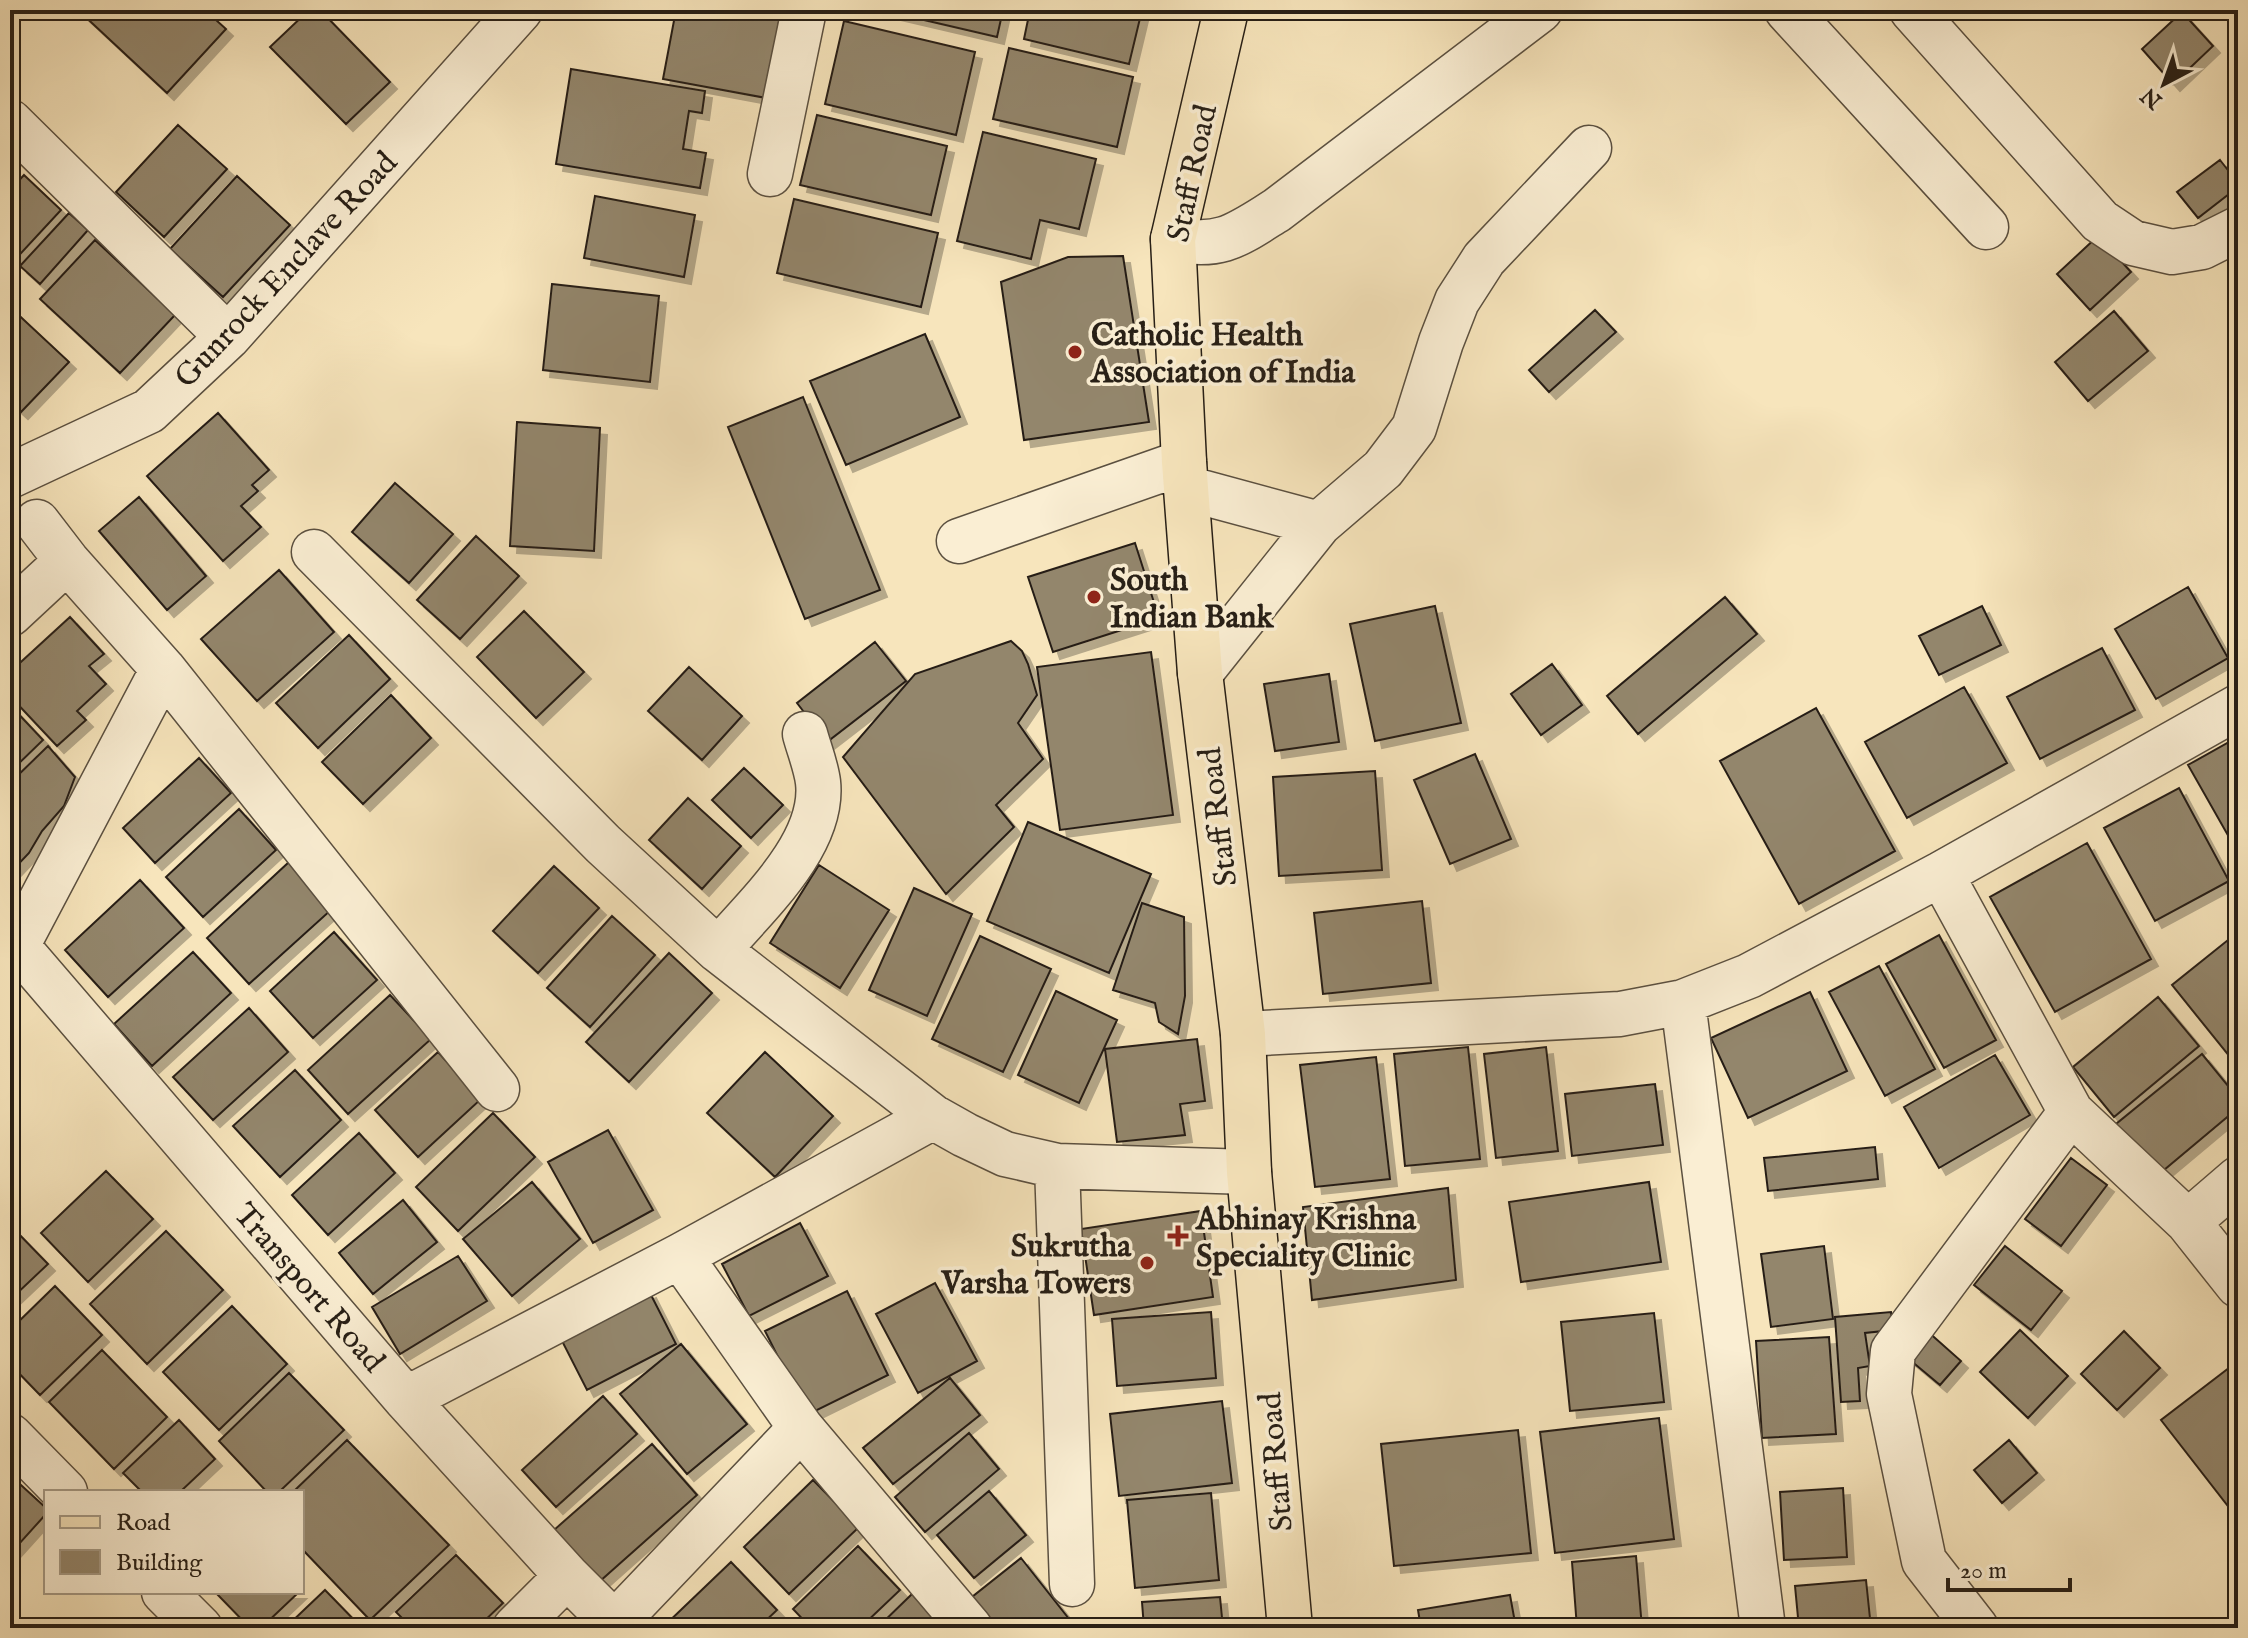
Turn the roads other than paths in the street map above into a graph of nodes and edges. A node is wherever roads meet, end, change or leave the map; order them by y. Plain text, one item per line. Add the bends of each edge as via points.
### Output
1 (804, 10) edge
2 (1226, 10) edge
3 (1540, 10) edge
4 (1787, 10) edge
5 (1912, 10) edge
6 (507, 19) edge
7 (10, 122) edge
8 (1589, 148) dead end
9 (770, 174) dead end
10 (1986, 227) dead end
11 (2238, 229) edge
12 (1173, 239) junction
13 (228, 337) junction
14 (1185, 475) junction
15 (10, 476) edge
16 (37, 522) dead end
17 (1319, 524) junction
18 (959, 541) dead end
19 (314, 552) dead end
20 (67, 561) junction
21 (10, 614) edge
22 (163, 669) junction
23 (1200, 673) junction
24 (2238, 707) edge
25 (805, 734) dead end
26 (1941, 874) junction
27 (12, 949) edge
28 (718, 950) junction
29 (1683, 1002) junction
30 (1243, 1034) junction
31 (497, 1089) dead end
32 (2071, 1112) junction
33 (933, 1117) junction
34 (1057, 1166) junction
35 (1249, 1172) junction
36 (2238, 1179) edge
37 (2188, 1222) junction
38 (680, 1256) junction
39 (2238, 1285) edge
40 (406, 1399) junction
41 (801, 1428) junction
42 (10, 1436) edge
43 (63, 1490) edge
44 (567, 1576) junction
45 (1072, 1584) dead end
46 (166, 1594) edge
47 (617, 1626) edge
48 (200, 1628) edge
49 (515, 1628) edge
50 (970, 1628) edge
51 (1290, 1628) edge
52 (1763, 1628) edge
53 (1976, 1628) edge

1 - 9 street
2 - 12 main road, Staff Road
3 - 12 street via 1236,236 1215,243
4 - 10 street
5 - 11 street via 2100,221 2133,243 2172,252 2202,247
6 - 13 street, Gunrock Enclave Road
7 - 13 street
8 - 17 street via 1484,259 1457,301 1414,428 1383,469
12 - 14 main road, Staff Road
13 - 15 street, Gunrock Enclave Road via 149,411
14 - 17 street
14 - 18 street
14 - 23 main road, Staff Road
16 - 20 street
17 - 23 street
19 - 28 street via 603,844
20 - 21 street
20 - 22 street
22 - 27 street
22 - 31 street
23 - 30 main road, Staff Road
24 - 26 street
25 - 28 street via 818,783 806,841
26 - 29 street via 1749,976
26 - 32 street
27 - 40 street, Transport Road
28 - 33 street
29 - 30 street via 1620,1014
29 - 52 street
30 - 35 main road, Staff Road
32 - 37 street
32 - 53 street via 1893,1351 1889,1394 1924,1561
33 - 34 street via 1005,1154
33 - 38 street
34 - 35 street
34 - 45 street
35 - 51 main road, Staff Road
36 - 37 street
37 - 39 street
38 - 40 street
38 - 41 street
40 - 44 street, Transport Road
41 - 47 street
41 - 50 street
42 - 43 street
44 - 47 street, Transport Road
44 - 49 street
46 - 48 street

